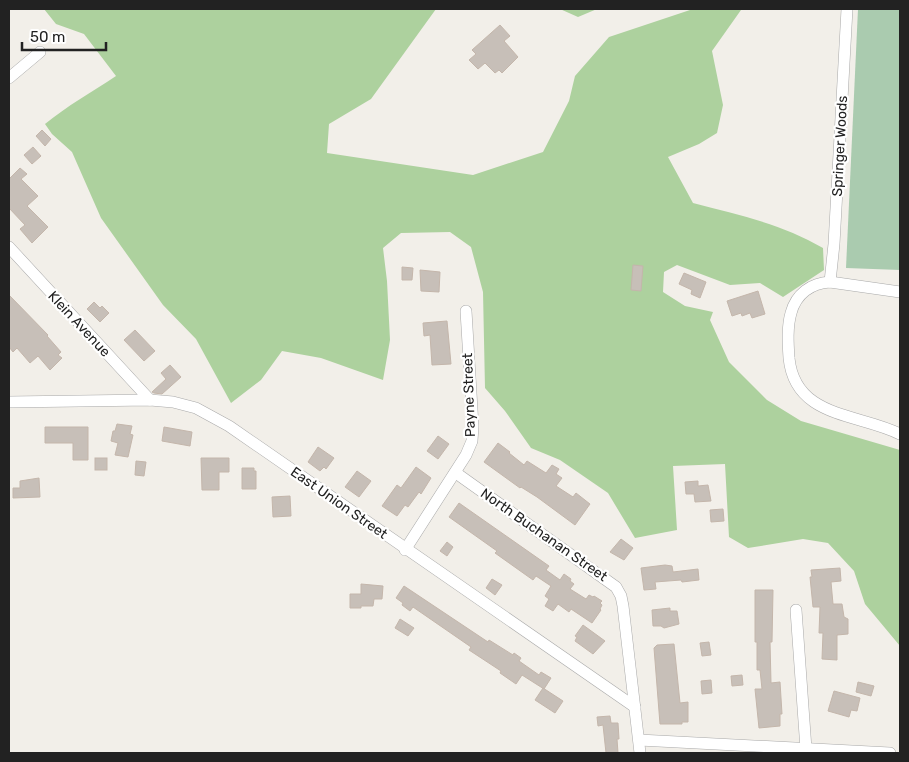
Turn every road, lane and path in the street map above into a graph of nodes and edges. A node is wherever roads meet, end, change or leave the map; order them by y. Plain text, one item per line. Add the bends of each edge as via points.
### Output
1 (846, 9) edge
2 (40, 52) dead end
3 (9, 78) edge
4 (9, 247) edge
5 (830, 282) junction
6 (900, 292) edge
7 (466, 311) dead end
8 (150, 400) junction
9 (9, 402) edge
10 (900, 434) edge
11 (456, 473) junction
12 (405, 550) junction
13 (796, 610) dead end
14 (635, 707) junction
15 (639, 740) junction
16 (806, 749) junction
17 (823, 752) edge
18 (640, 753) edge
19 (890, 753) edge

1 - 5 street, Springer Woods
2 - 3 street
4 - 8 street, Klein Avenue
5 - 6 street
5 - 10 street via 820,283 803,293 793,305 788,345 794,379 804,395 822,408
7 - 11 street, Payne Street via 473,434
8 - 9 street, East Union Street
8 - 12 street, East Union Street via 185,404 215,418
11 - 12 street, Payne Street
11 - 14 street, North Buchanan Street via 616,587 623,606
12 - 14 street, East Union Street
13 - 16 street
14 - 15 street, North Buchanan Street
15 - 16 street
15 - 18 street, North Buchanan Street
16 - 17 street
17 - 19 street

